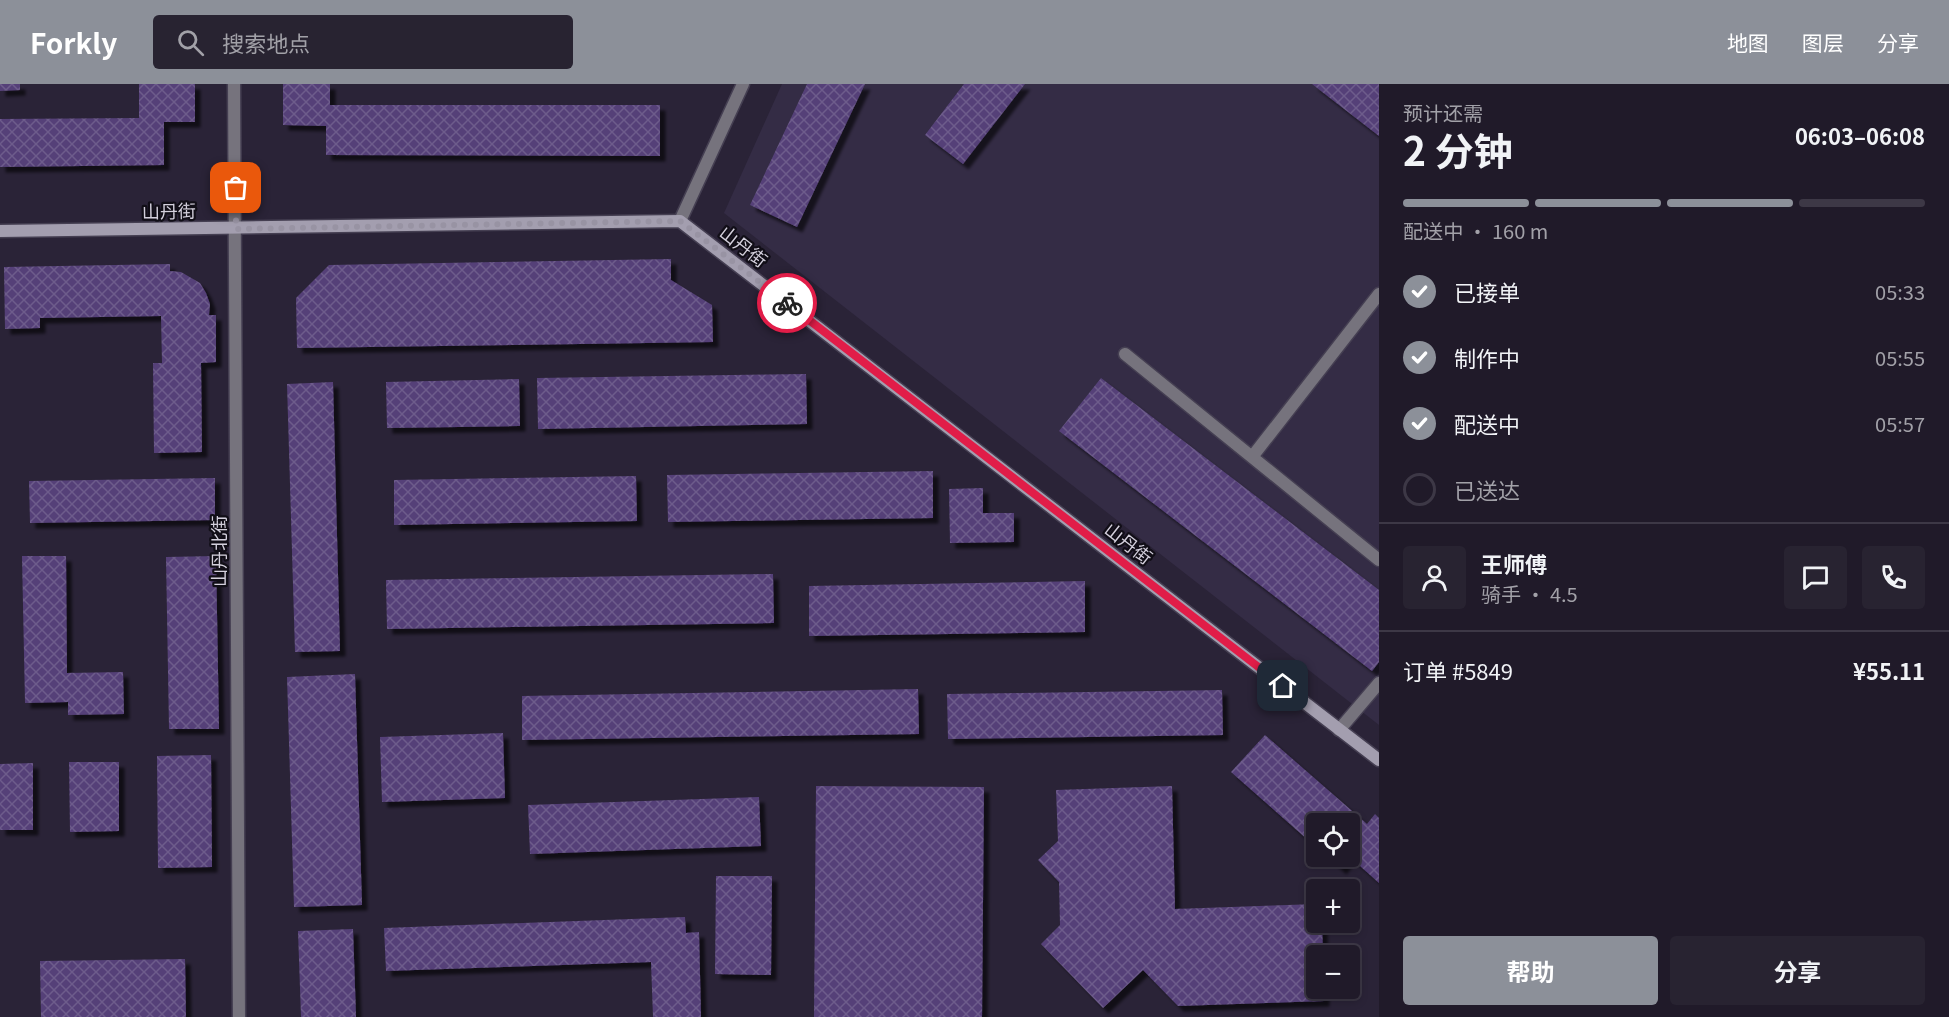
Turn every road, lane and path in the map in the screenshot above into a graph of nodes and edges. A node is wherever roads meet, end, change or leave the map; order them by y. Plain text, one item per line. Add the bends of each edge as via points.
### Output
1 (234, 84) edge
2 (743, 84) edge
3 (680, 221) junction
4 (236, 229) junction
5 (0, 231) edge
6 (1379, 294) edge
7 (1125, 354) dead end
8 (1252, 458) junction
9 (1379, 560) edge
10 (1379, 683) edge
11 (1339, 729) junction
12 (1379, 760) edge
13 (239, 1017) edge

1 - 4 street, 山丹北街
2 - 3 street
3 - 4 street, 山丹街
3 - 11 street, 山丹街
4 - 5 street, 山丹街
4 - 13 street, 山丹北街
6 - 8 street
7 - 8 street
8 - 9 street
10 - 11 street
11 - 12 street, 山丹街

